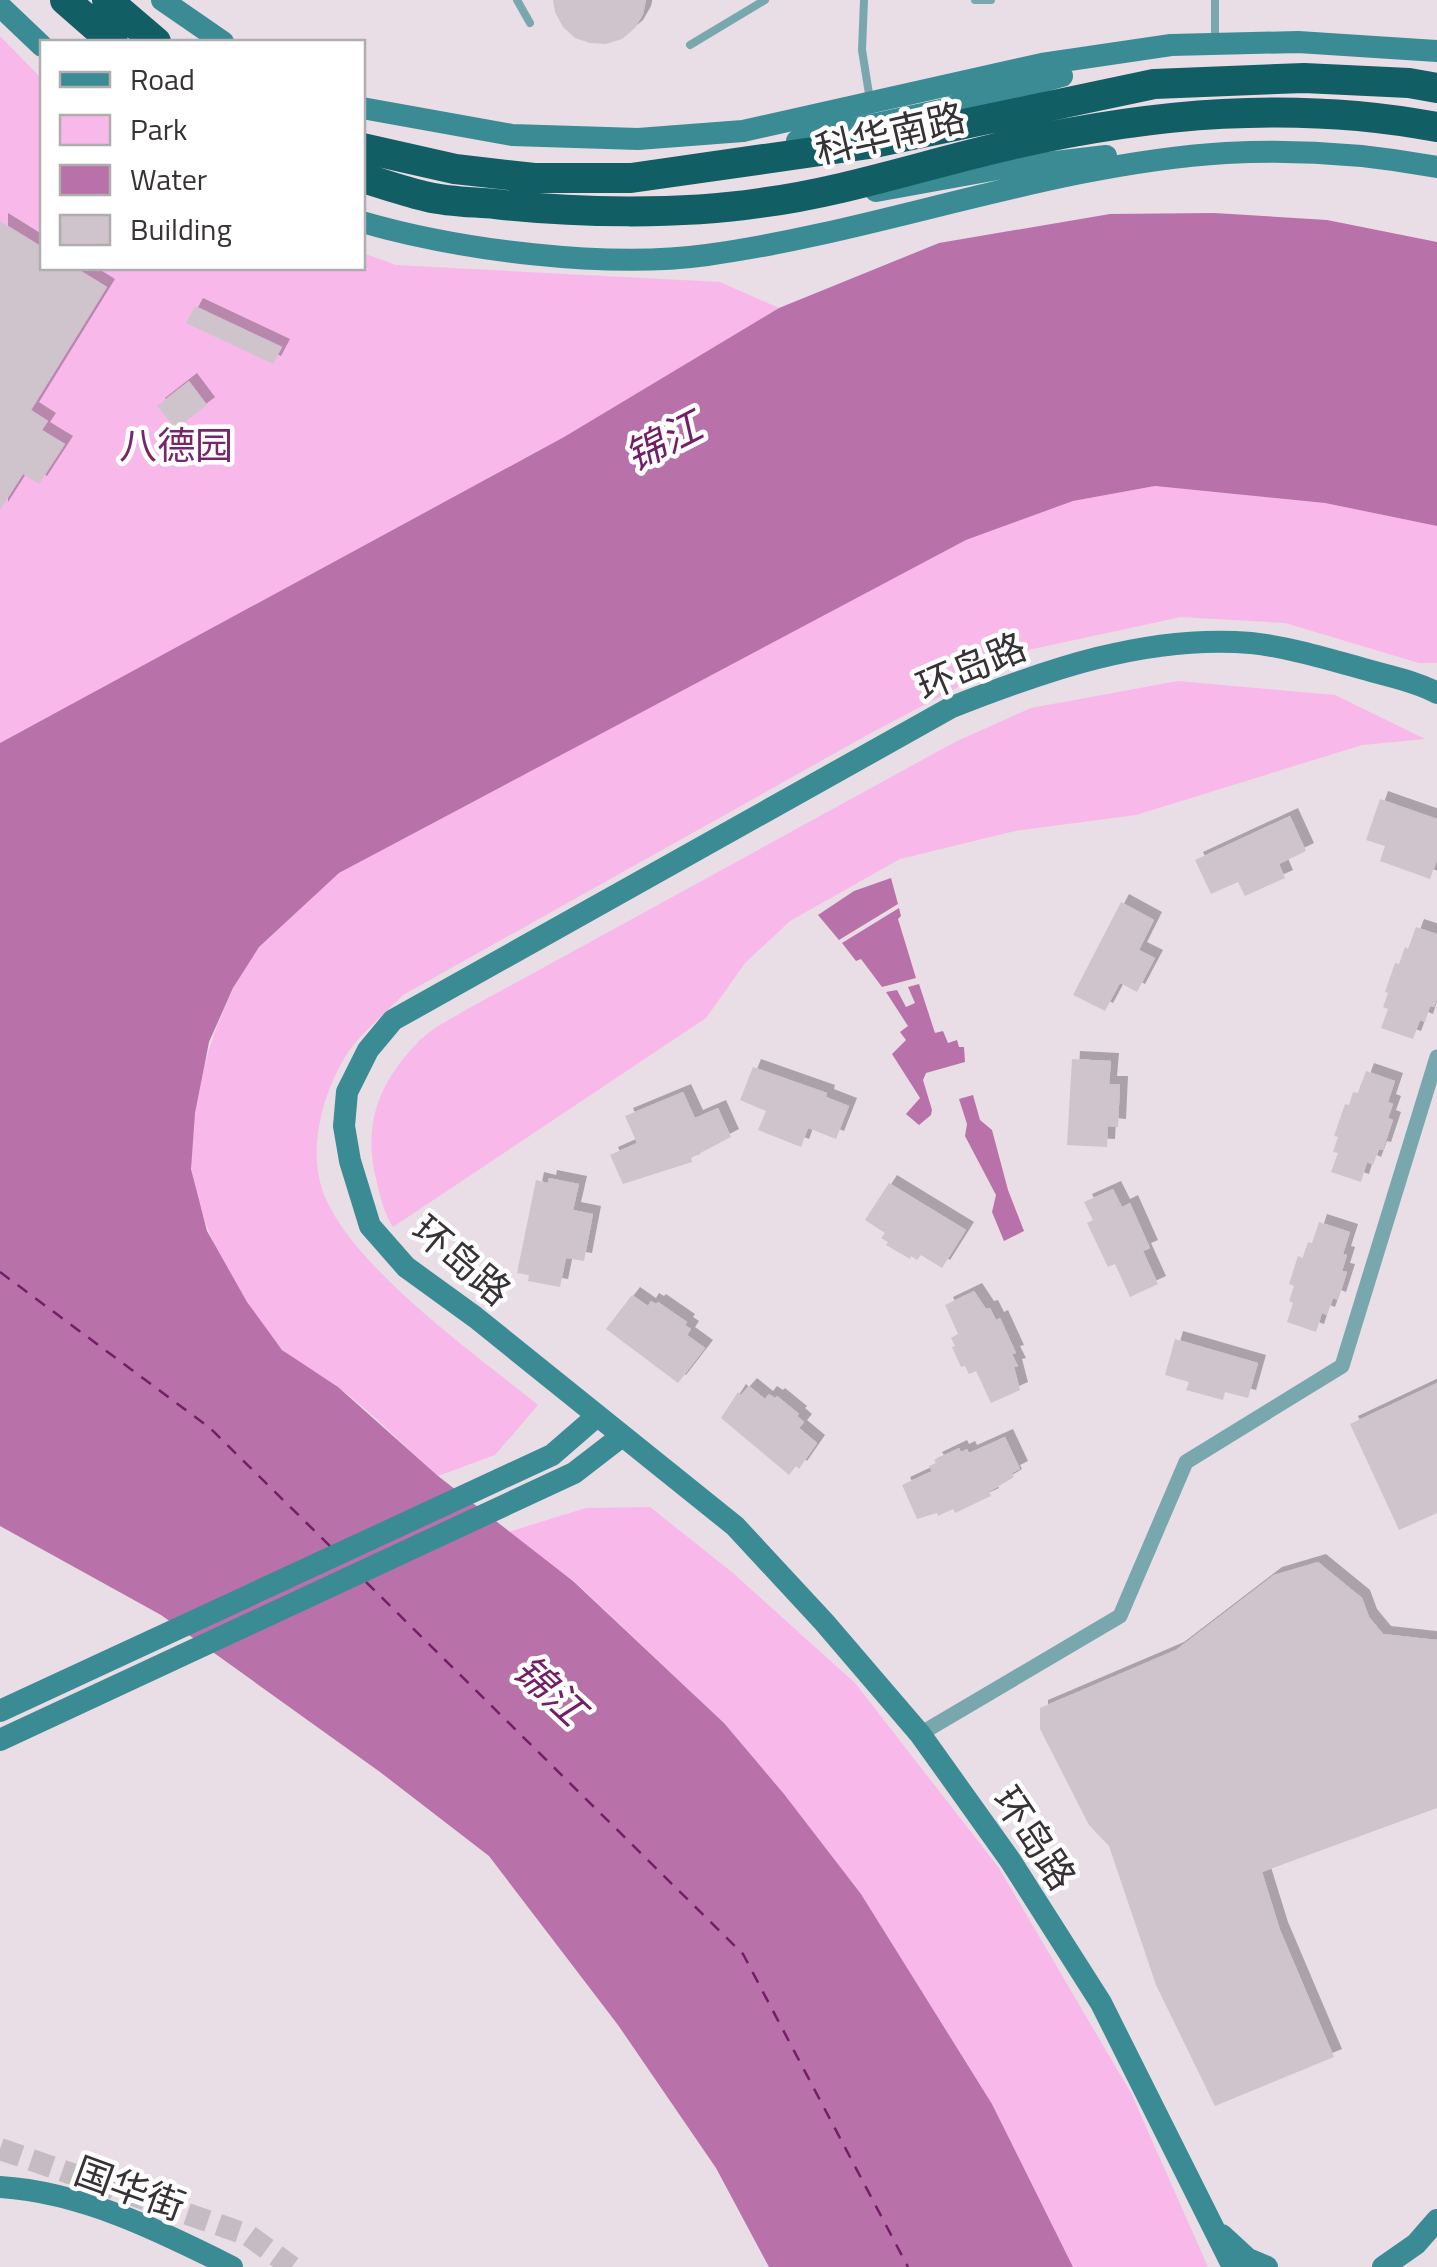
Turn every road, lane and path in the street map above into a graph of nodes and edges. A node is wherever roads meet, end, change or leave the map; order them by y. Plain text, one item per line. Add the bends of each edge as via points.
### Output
1 (65, 0) edge
2 (107, 0) edge
3 (162, 0) edge
4 (517, 0) edge
5 (766, 0) edge
6 (864, 0) edge
7 (974, 0) edge
8 (991, 0) edge
9 (1215, 0) edge
10 (0, 6) edge
11 (530, 23) dead end
12 (110, 40) edge
13 (154, 40) edge
14 (220, 40) edge
15 (1298, 42) junction
16 (40, 44) edge
17 (1215, 44) junction
18 (690, 45) dead end
19 (1437, 51) edge
20 (1437, 88) edge
21 (870, 101) junction
22 (365, 109) edge
23 (1437, 126) edge
24 (365, 149) edge
25 (1224, 154) junction
26 (748, 162) junction
27 (1437, 168) edge
28 (365, 179) edge
29 (758, 204) junction
30 (365, 223) edge
31 (1437, 692) edge
32 (1437, 1057) edge
33 (597, 1416) junction
34 (622, 1436) junction
35 (0, 1711) edge
36 (920, 1734) junction
37 (0, 1740) edge
38 (0, 2187) edge
39 (1437, 2220) edge
40 (1212, 2226) junction
41 (232, 2267) edge
42 (1232, 2267) edge
43 (1267, 2267) edge
44 (1383, 2267) edge

1 - 12 highway
2 - 13 highway
3 - 14 street
4 - 11 lane
5 - 18 lane
6 - 21 lane
7 - 8 lane
9 - 17 lane
10 - 16 street
15 - 17 street
15 - 19 street
15 - 26 street via 1043,79 941,110 797,141
17 - 21 street via 1042,64
20 - 26 highway, 科华南路 via 1304,78 1154,84 870,144
21 - 22 street via 744,131 638,139 512,136
23 - 29 highway, 科华南路 via 1272,110 1133,121
24 - 26 highway, 科华南路 via 534,178 631,178
25 - 27 street via 1300,152
25 - 29 street via 1145,151
25 - 30 street via 1106,169 704,256 624,260 521,252 416,238
28 - 29 highway, 科华南路 via 431,198 551,210
31 - 33 street, 环岛路 via 1252,644 1176,644 1076,663 952,707 393,1020 347,1092 350,1161 370,1226 406,1267
32 - 36 street via 1342,1366 1186,1462 1120,1616
33 - 34 street, 环岛路
33 - 35 street via 552,1455
34 - 36 street, 环岛路 via 735,1526
34 - 37 street via 574,1474
36 - 40 street, 环岛路 via 1101,2003
38 - 41 street, 国华街 via 73,2200
39 - 44 street
40 - 42 street, 环岛路
40 - 43 street

